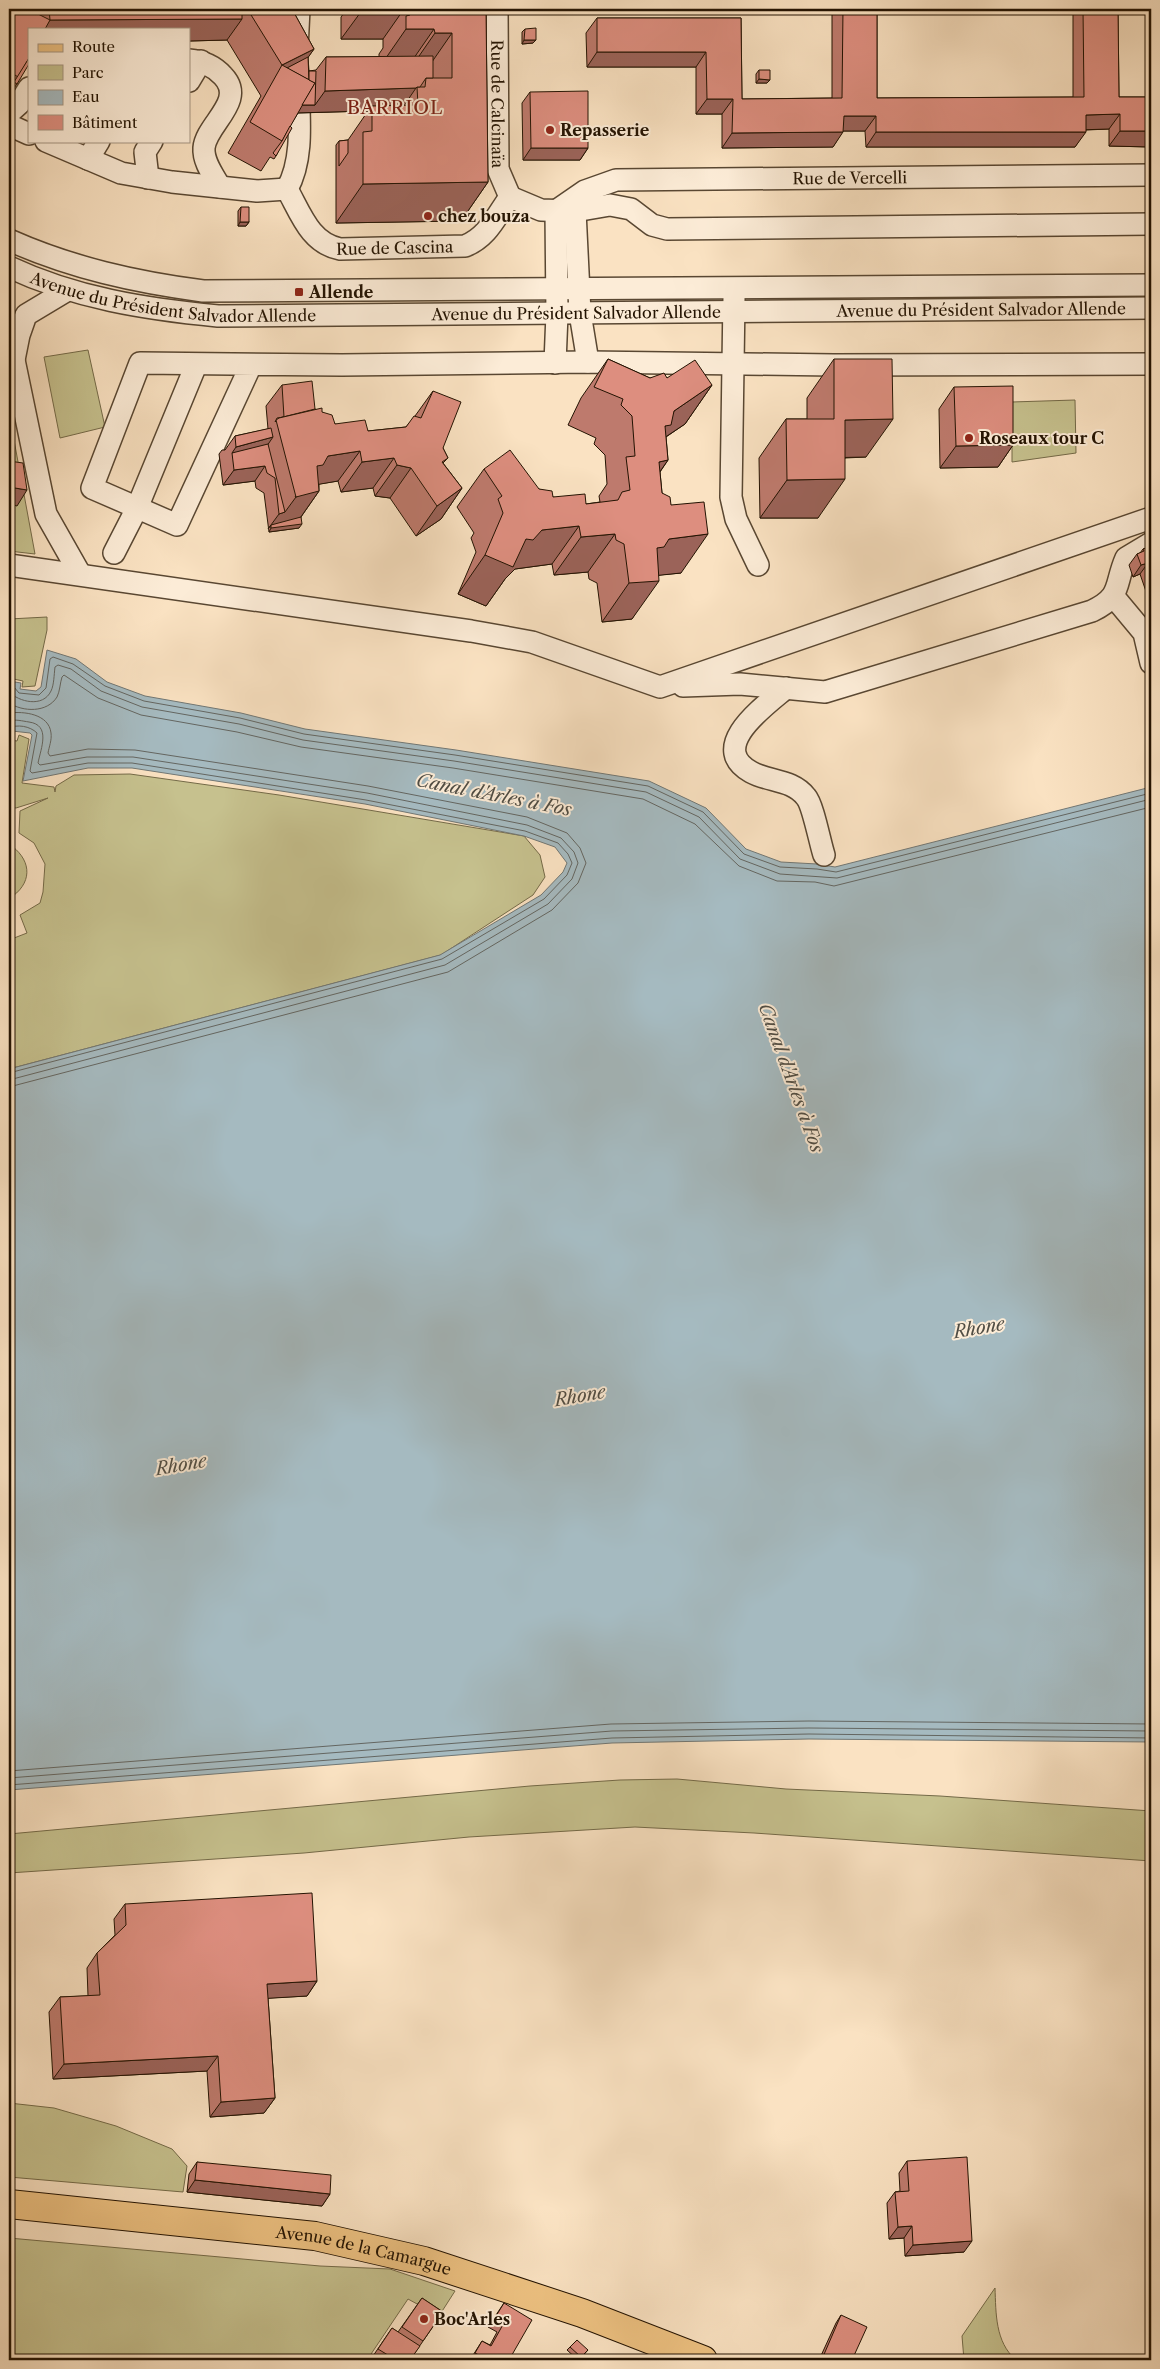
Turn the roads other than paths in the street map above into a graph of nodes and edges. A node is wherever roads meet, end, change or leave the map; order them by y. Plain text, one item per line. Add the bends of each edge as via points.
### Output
1 (300, 9) edge
2 (497, 9) edge
3 (195, 61) edge
4 (190, 78) edge
5 (28, 90) edge
6 (9, 113) edge
7 (9, 125) edge
8 (28, 133) edge
9 (53, 142) edge
10 (151, 142) edge
11 (93, 150) edge
12 (1151, 175) edge
13 (148, 178) junction
14 (220, 187) junction
15 (287, 189) junction
16 (510, 197) junction
17 (566, 211) junction
18 (1151, 224) edge
19 (13, 246) edge
20 (18, 272) edge
21 (1151, 285) edge
22 (734, 288) junction
23 (557, 290) junction
24 (580, 290) junction
25 (66, 291) junction
26 (1151, 308) edge
27 (734, 312) junction
28 (580, 313) junction
29 (557, 314) junction
30 (26, 315) junction
31 (11, 352) edge
32 (588, 362) junction
33 (555, 363) junction
34 (733, 364) junction
35 (1151, 364) edge
36 (196, 365) junction
37 (251, 365) junction
38 (137, 508) junction
39 (1151, 518) edge
40 (1151, 543) edge
41 (114, 552) dead end
42 (9, 565) edge
43 (758, 565) dead end
44 (80, 574) junction
45 (1114, 597) junction
46 (1151, 663) edge
47 (660, 687) junction
48 (786, 688) junction
49 (824, 855) dead end
50 (9, 2204) edge
51 (703, 2360) edge

1 - 15 street via 297,47 299,135 295,175
2 - 16 street, Rue de Calcinaïa via 498,169
3 - 4 street
3 - 14 street via 218,71 229,82 227,106 204,149 206,163
5 - 6 street
7 - 8 street
9 - 11 street
10 - 13 street via 145,152
11 - 13 street via 121,173
12 - 17 street, Rue de Vercelli via 616,180 586,191
13 - 14 street
14 - 15 street via 256,191
15 - 16 street, Rue de Cascina via 314,236 321,243 340,249 465,246 487,232
16 - 17 street via 541,210
17 - 18 street via 610,204 631,209 652,226 667,229
17 - 23 street
17 - 24 street via 576,244
19 - 20 street
19 - 23 street via 112,276 203,291
20 - 25 street, Avenue du Président Salvador Allende
20 - 30 street
21 - 22 street
22 - 24 street
22 - 27 street
23 - 24 street
23 - 29 street
24 - 28 street
25 - 29 street, Avenue du Président Salvador Allende via 132,306 218,316
25 - 30 street
26 - 27 street, Avenue du Président Salvador Allende
27 - 28 street, Avenue du Président Salvador Allende
27 - 34 street
28 - 29 street, Avenue du Président Salvador Allende
28 - 32 street
29 - 33 street
30 - 31 street
31 - 44 street via 46,514
32 - 33 street
32 - 34 street
33 - 37 street
34 - 35 street
34 - 43 street via 731,497 736,520
36 - 37 street
36 - 38 street
36 - 38 street via 140,363 92,488
37 - 38 street via 177,525
38 - 41 street
39 - 47 street
40 - 45 street via 1126,558
42 - 44 street
44 - 47 street via 532,642
45 - 46 street via 1144,633
45 - 48 street via 1092,611 826,692
47 - 48 street via 740,684
48 - 49 street via 752,717 738,734 734,748 739,760 751,772 796,787 807,798
50 - 51 main road, Avenue de la Camargue via 314,2236 424,2260 582,2313

